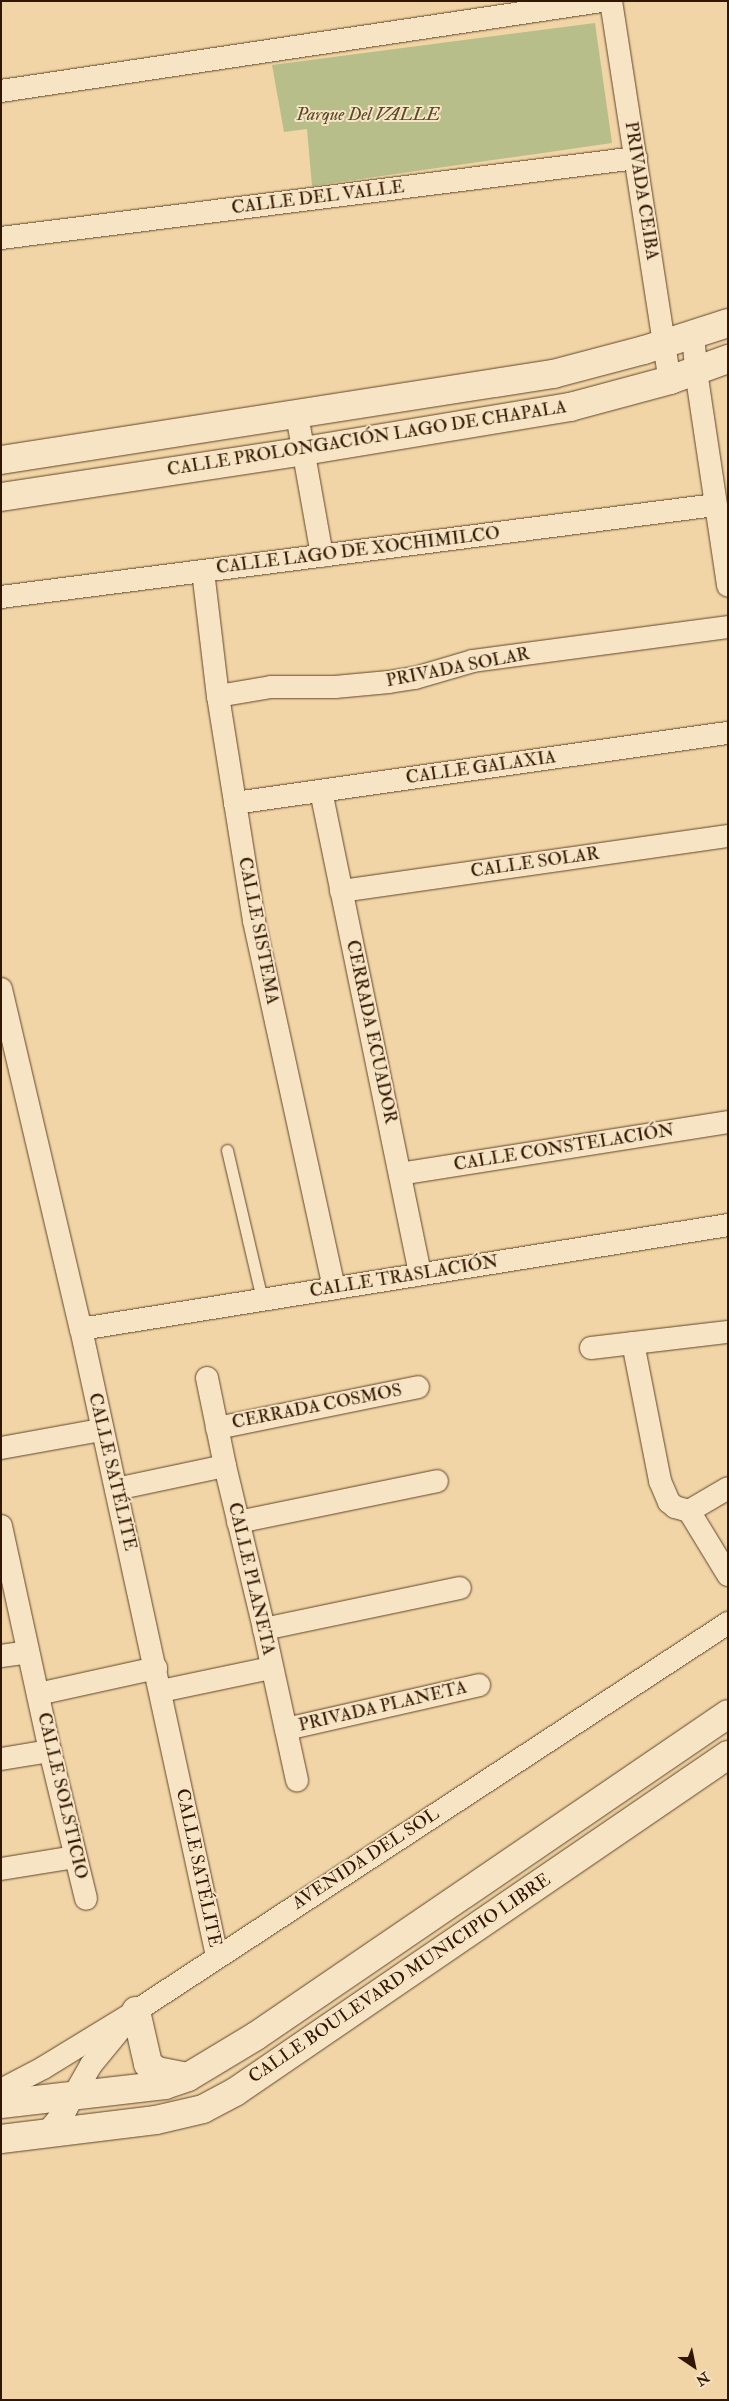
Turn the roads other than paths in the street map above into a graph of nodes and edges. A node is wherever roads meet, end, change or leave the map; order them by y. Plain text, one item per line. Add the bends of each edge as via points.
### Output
1 (602, 1) edge
2 (611, 1) edge
3 (1, 91) edge
4 (636, 158) junction
5 (1, 238) edge
6 (728, 323) edge
7 (693, 334) junction
8 (664, 344) junction
9 (728, 359) edge
10 (696, 371) junction
11 (670, 380) junction
12 (297, 415) junction
13 (304, 451) junction
14 (1, 460) edge
15 (1, 497) edge
16 (715, 505) junction
17 (322, 556) junction
18 (203, 571) junction
19 (728, 586) edge
20 (1, 597) edge
21 (728, 627) edge
22 (218, 696) junction
23 (728, 733) edge
24 (321, 791) junction
25 (235, 803) junction
26 (728, 836) edge
27 (341, 891) junction
28 (1, 989) edge
29 (10, 1064) edge
30 (728, 1122) edge
31 (227, 1150) dead end
32 (400, 1174) junction
33 (728, 1225) edge
34 (420, 1274) junction
35 (334, 1288) junction
36 (262, 1299) junction
37 (81, 1329) junction
38 (728, 1332) edge
39 (632, 1343) junction
40 (591, 1348) dead end
41 (207, 1378) dead end
42 (418, 1387) dead end
43 (216, 1428) junction
44 (101, 1430) junction
45 (1, 1448) edge
46 (225, 1466) junction
47 (437, 1481) dead end
48 (728, 1488) edge
49 (116, 1489) junction
50 (689, 1511) junction
51 (238, 1522) junction
52 (1, 1526) edge
53 (4, 1552) edge
54 (728, 1575) edge
55 (460, 1588) dead end
56 (728, 1623) edge
57 (264, 1629) junction
58 (28, 1652) junction
59 (1, 1656) edge
60 (156, 1668) junction
61 (271, 1668) junction
62 (479, 1684) dead end
63 (161, 1691) junction
64 (38, 1694) junction
65 (728, 1714) edge
66 (286, 1729) junction
67 (50, 1751) junction
68 (728, 1756) edge
69 (1, 1759) edge
70 (297, 1780) dead end
71 (74, 1857) junction
72 (1, 1869) edge
73 (86, 1899) dead end
74 (217, 1956) junction
75 (136, 2010) junction
76 (188, 2078) junction
77 (1, 2090) edge
78 (75, 2095) junction
79 (1, 2104) edge
80 (46, 2134) junction
81 (1, 2139) edge

1 - 3 street
2 - 4 street, PRIVADA CEIBA
4 - 5 street, CALLE DEL VALLE
4 - 8 street, PRIVADA CEIBA
6 - 7 main road, CALLE PROLONGACIÓN LAGO DE CHAPALA
7 - 8 main road, CALLE PROLONGACIÓN LAGO DE CHAPALA
7 - 10 street
8 - 11 street, PRIVADA CEIBA
8 - 12 main road, CALLE PROLONGACIÓN LAGO DE CHAPALA via 553,374
9 - 10 main road, CALLE PROLONGACIÓN LAGO DE CHAPALA
10 - 11 main road, CALLE PROLONGACIÓN LAGO DE CHAPALA
10 - 16 street
11 - 13 main road, CALLE PROLONGACIÓN LAGO DE CHAPALA via 570,407
12 - 13 street
12 - 14 main road, CALLE PROLONGACIÓN LAGO DE CHAPALA
13 - 15 main road, CALLE PROLONGACIÓN LAGO DE CHAPALA
13 - 17 street
16 - 17 street, CALLE LAGO DE XOCHIMILCO
16 - 19 street
17 - 18 street, CALLE LAGO DE XOCHIMILCO
18 - 20 street, CALLE LAGO DE XOCHIMILCO
18 - 22 street, CALLE SISTEMA
21 - 22 street, PRIVADA SOLAR via 473,661 389,682 336,687 271,687
22 - 25 street, CALLE SISTEMA
23 - 24 street, CALLE GALAXIA
24 - 25 street, CALLE GALAXIA
24 - 27 street, CERRADA ECUADOR
25 - 35 street, CALLE SISTEMA via 254,921
26 - 27 street, CALLE SOLAR
27 - 32 street, CERRADA ECUADOR
28 - 29 street, CALLE SATÉLITE
29 - 37 street, CALLE SATÉLITE
30 - 32 street, CALLE CONSTELACIÓN
31 - 36 lane
32 - 34 street, CERRADA ECUADOR
33 - 34 street, CALLE TRASLACIÓN
34 - 35 street, CALLE TRASLACIÓN
35 - 36 street, CALLE TRASLACIÓN
36 - 37 street, CALLE TRASLACIÓN
37 - 44 street, CALLE SATÉLITE
38 - 39 street
39 - 40 street
39 - 50 street via 664,1494 675,1508
41 - 43 street, CALLE PLANETA
42 - 43 street, CERRADA COSMOS
43 - 46 street, CALLE PLANETA
44 - 45 street
44 - 49 street, CALLE SATÉLITE
46 - 49 street
46 - 51 street, CALLE PLANETA
47 - 51 street
48 - 50 street
49 - 60 street, CALLE SATÉLITE
50 - 54 street
51 - 57 street, CALLE PLANETA
52 - 53 street, CALLE SOLSTICIO
53 - 58 street, CALLE SOLSTICIO
55 - 57 street
56 - 74 street, AVENIDA DEL SOL
57 - 61 street, CALLE PLANETA
58 - 59 street
58 - 64 street, CALLE SOLSTICIO
60 - 63 street, CALLE SATÉLITE
60 - 64 street, CALLE SOLSTICIO
61 - 63 street
61 - 66 street, CALLE PLANETA
62 - 66 street, PRIVADA PLANETA
63 - 74 street, CALLE SATÉLITE
64 - 67 street, CALLE SOLSTICIO
65 - 76 main road, CALLE BOULEVARD MUNICIPIO LIBRE via 256,2036
66 - 70 street, CALLE PLANETA
67 - 69 street
67 - 71 street, CALLE SOLSTICIO
68 - 80 main road, CALLE BOULEVARD MUNICIPIO LIBRE via 235,2092 203,2109 156,2120
71 - 72 street
71 - 73 street, CALLE SOLSTICIO
74 - 75 street, AVENIDA DEL SOL
75 - 76 main road via 148,2064 157,2071
75 - 77 street, AVENIDA DEL SOL
75 - 78 street via 91,2064
76 - 78 main road, CALLE BOULEVARD MUNICIPIO LIBRE via 165,2085
78 - 79 main road, CALLE BOULEVARD MUNICIPIO LIBRE
78 - 80 street
80 - 81 main road, CALLE BOULEVARD MUNICIPIO LIBRE

